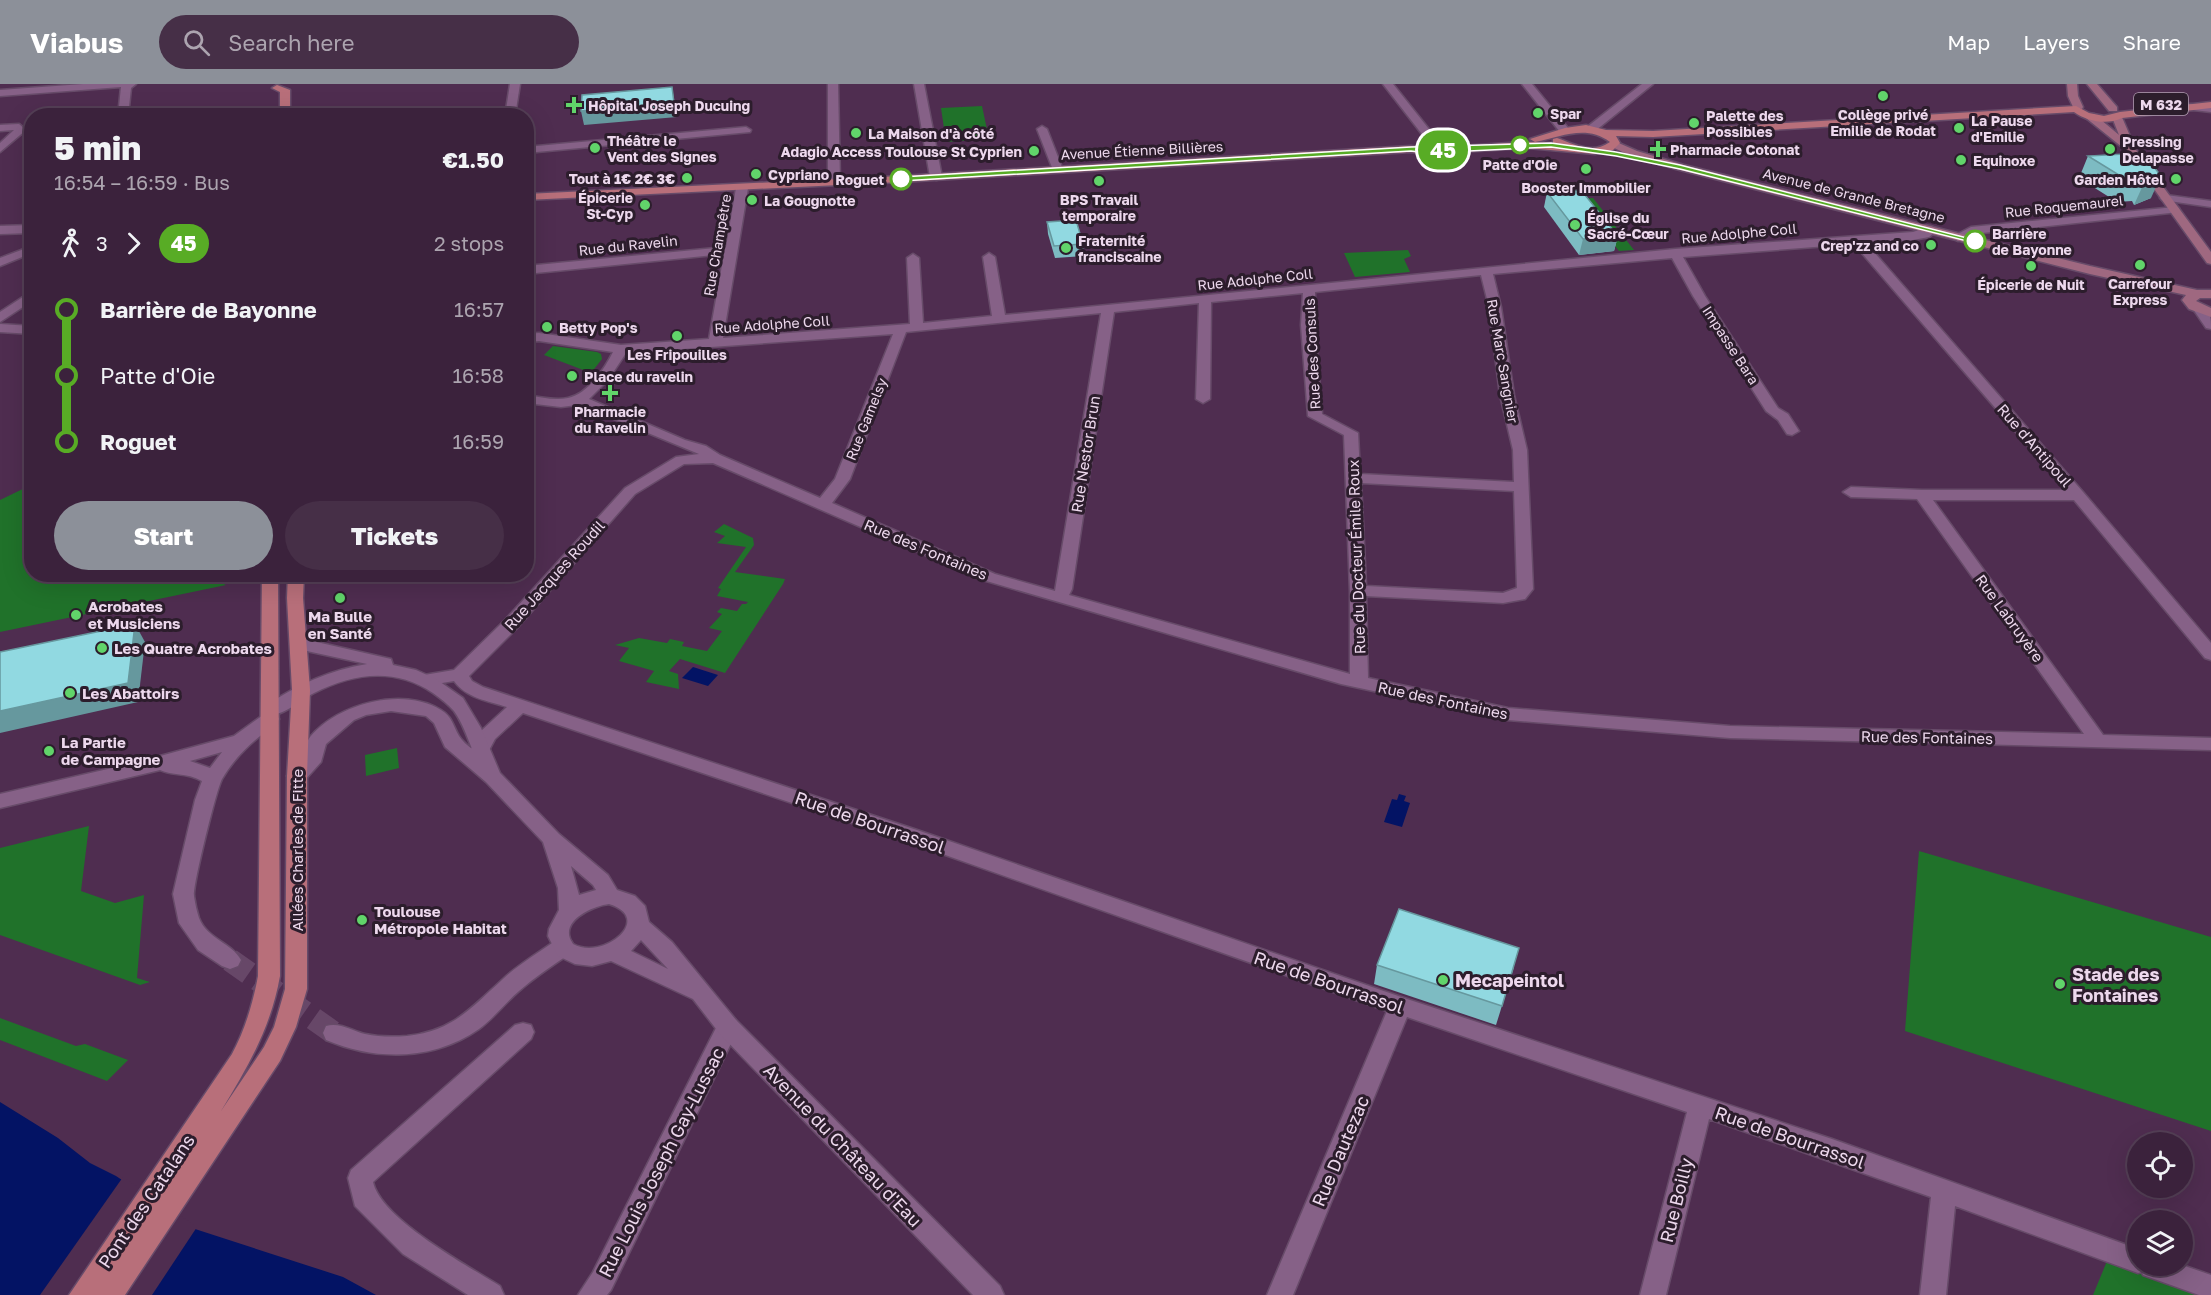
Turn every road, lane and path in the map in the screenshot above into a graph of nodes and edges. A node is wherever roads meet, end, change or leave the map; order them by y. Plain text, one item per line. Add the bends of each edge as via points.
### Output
1 (124, 84) edge
2 (131, 84) edge
3 (515, 84) edge
4 (833, 84) edge
5 (919, 84) edge
6 (1388, 84) edge
7 (1527, 84) edge
8 (1648, 84) edge
9 (2072, 84) edge
10 (2092, 84) edge
11 (277, 86) edge
12 (3, 93) edge
13 (2211, 105) edge
14 (0, 107) edge
15 (124, 108) edge
16 (276, 108) edge
17 (285, 108) edge
18 (511, 108) edge
19 (2077, 108) junction
20 (2113, 111) junction
21 (1998, 114) junction
22 (2088, 116) junction
23 (0, 128) edge
24 (1042, 129) dead end
25 (1591, 129) junction
26 (746, 130) dead end
27 (1560, 132) junction
28 (1604, 133) junction
29 (1653, 134) junction
30 (24, 136) edge
31 (14, 137) junction
32 (1614, 144) junction
33 (1436, 145) junction
34 (1567, 147) junction
35 (1, 148) edge
36 (534, 149) edge
37 (1411, 149) junction
38 (2131, 150) junction
39 (1593, 151) junction
40 (1680, 167) junction
41 (1058, 170) junction
42 (936, 177) junction
43 (834, 182) junction
44 (742, 188) junction
45 (622, 194) junction
46 (534, 197) edge
47 (534, 202) edge
48 (2171, 205) junction
49 (2211, 205) edge
50 (1911, 225) junction
51 (24, 228) edge
52 (0, 230) edge
53 (1931, 230) junction
54 (1892, 236) junction
55 (1958, 237) junction
56 (1856, 239) junction
57 (732, 250) junction
58 (24, 252) edge
59 (1675, 253) junction
60 (989, 257) dead end
61 (913, 258) dead end
62 (2211, 260) edge
63 (0, 262) edge
64 (534, 269) edge
65 (1486, 271) junction
66 (1308, 288) junction
67 (1205, 299) junction
68 (2203, 299) edge
69 (24, 301) edge
70 (1108, 309) junction
71 (0, 318) edge
72 (999, 320) junction
73 (2211, 325) edge
74 (0, 328) edge
75 (917, 328) junction
76 (902, 329) junction
77 (24, 330) edge
78 (534, 337) edge
79 (715, 343) junction
80 (621, 349) junction
81 (1203, 399) dead end
82 (534, 400) edge
83 (578, 401) junction
84 (1792, 431) dead end
85 (1351, 433) joint
86 (681, 452) junction
87 (1354, 478) junction
88 (1521, 487) junction
89 (1851, 492) dead end
90 (1922, 495) junction
91 (2079, 495) junction
92 (823, 505) junction
93 (270, 582) edge
94 (296, 582) edge
95 (1358, 591) junction
96 (1059, 597) junction
97 (299, 644) junction
98 (2211, 654) edge
99 (400, 671) junction
100 (459, 675) junction
101 (424, 680) junction
102 (1359, 682) junction
103 (301, 690) junction
104 (520, 705) junction
105 (271, 715) junction
106 (240, 741) junction
107 (2098, 741) junction
108 (2211, 744) edge
109 (480, 749) junction
110 (138, 769) junction
111 (297, 776) junction
112 (493, 777) junction
113 (213, 778) junction
114 (0, 801) edge
115 (552, 839) junction
116 (609, 896) junction
117 (570, 910) junction
118 (639, 925) junction
119 (563, 947) junction
120 (612, 952) junction
121 (230, 960) tunnel mouth
122 (698, 993) junction
123 (1400, 1006) junction
124 (728, 1027) junction
125 (523, 1032) dead end
126 (334, 1033) tunnel mouth
127 (1700, 1106) junction
128 (210, 1107) joint
129 (235, 1111) joint
130 (1944, 1191) junction
131 (2127, 1257) edge
132 (2180, 1276) edge
133 (2211, 1287) edge
134 (82, 1295) edge
135 (110, 1295) edge
136 (491, 1295) edge
137 (591, 1295) edge
138 (991, 1295) edge
139 (1280, 1295) edge
140 (1653, 1295) edge
141 (1933, 1295) edge

1 - 12 street
2 - 15 street via 126,86
3 - 18 street
4 - 43 street
5 - 42 street
6 - 33 street
7 - 27 street
8 - 25 street
9 - 19 main road
10 - 20 main road
11 - 16 main road
11 - 17 main road via 285,90
12 - 14 street
13 - 20 main road, M 632
13 - 20 main road, M 632
19 - 20 main road via 2088,104
19 - 21 main road
19 - 22 main road
20 - 22 main road
20 - 38 main road
21 - 22 main road
21 - 29 main road
22 - 38 main road
23 - 31 street via 21,128
24 - 41 street
25 - 27 main road, Avenue Étienne Billières
25 - 28 main road, Avenue Étienne Billières
26 - 36 street
27 - 33 main road, Avenue Étienne Billières via 1530,140
27 - 34 main road via 1557,141
28 - 29 main road
28 - 32 main road
29 - 32 main road
30 - 31 street
31 - 35 street
32 - 39 main road
32 - 40 main road, Avenue de Grande Bretagne
33 - 37 main road, Avenue Étienne Billières
34 - 37 main road, Avenue Étienne Billières
34 - 39 main road, Avenue Étienne Billières
37 - 41 main road, Avenue Étienne Billières
38 - 48 main road
39 - 40 main road, Avenue de Grande Bretagne
40 - 50 main road, Avenue de Grande Bretagne
41 - 42 main road, Avenue Étienne Billières
42 - 43 main road, Avenue Étienne Billières
43 - 44 main road, Avenue Étienne Billières
44 - 45 main road, Avenue Étienne Billières
44 - 57 street, Rue Champêtre
45 - 46 main road, Avenue Étienne Billières
45 - 47 main road, Avenue Étienne Billières
48 - 49 street, Rue Roquemaurel
48 - 55 street, Rue Roquemaurel via 1971,231
48 - 62 main road
50 - 53 main road, Avenue de Grande Bretagne
50 - 54 street, Rue Adolphe Coll
51 - 52 street
53 - 54 street, Rue Adolphe Coll via 1925,234
53 - 55 main road, Avenue de Grande Bretagne
54 - 56 street, Rue Adolphe Coll
55 - 68 main road, Avenue de Grande Bretagne
56 - 59 street, Rue Adolphe Coll
56 - 91 street, Rue d'Antipoul
57 - 64 street, Rue du Ravelin
57 - 79 street, Rue Champêtre
58 - 63 street
59 - 65 street, Rue Adolphe Coll
59 - 84 street, Impasse Bara via 1773,411 1783,417
60 - 72 street
61 - 75 street
65 - 66 street, Rue Adolphe Coll
65 - 88 street, Rue Marc Sangnier via 1495,306 1506,395 1520,450
66 - 67 street, Rue Adolphe Coll
66 - 85 street, Rue des Consuls via 1315,416
67 - 70 street, Rue Adolphe Coll
67 - 81 street
68 - 73 street via 2204,318
69 - 71 street
70 - 72 street, Rue Adolphe Coll
70 - 96 street, Rue Nestor Brun via 1064,589
72 - 75 street, Rue Adolphe Coll
74 - 77 street
75 - 76 street, Rue Adolphe Coll
76 - 79 street, Rue Adolphe Coll
76 - 92 street, Rue Gamelsy via 842,479
78 - 80 street
79 - 80 street, Rue Adolphe Coll
80 - 83 street via 589,395
82 - 83 street via 562,404
83 - 86 street, Rue des Fontaines
85 - 87 street, Rue du Docteur Émile Roux
86 - 92 street, Rue des Fontaines via 715,458
86 - 100 street, Rue Jacques Roudil via 630,491 511,624
87 - 88 street
87 - 95 street, Rue du Docteur Émile Roux
88 - 95 street, Rue Marc Sangnier via 1525,589 1519,596
89 - 90 street
90 - 91 street
90 - 107 street, Rue Labruyère
91 - 98 street, Rue d'Antipoul
92 - 96 street, Rue des Fontaines via 964,568
93 - 105 main road, Allées Charles de Fitte
94 - 97 main road, Allées Charles de Fitte
95 - 102 street, Rue du Docteur Émile Roux
96 - 102 street, Rue des Fontaines
97 - 99 street via 360,656
97 - 103 main road, Allées Charles de Fitte
99 - 101 street
99 - 103 street via 348,671
100 - 101 street
100 - 104 street, Rue de Bourrassol via 466,685
101 - 109 street via 459,705
102 - 107 street, Rue des Fontaines via 1538,718 1730,732
103 - 105 street
103 - 111 main road, Allées Charles de Fitte
104 - 109 street via 488,735
104 - 123 street, Rue de Bourrassol via 910,835
105 - 106 street
105 - 128 main road, Allées Charles de Fitte via 269,976 250,1043
106 - 110 street
106 - 113 street
107 - 108 street, Rue des Fontaines
109 - 112 street
110 - 113 street via 180,764
110 - 114 street
111 - 112 street via 312,762 317,741 330,728 362,710 390,705 432,712 442,719 453,742
111 - 129 main road, Allées Charles de Fitte via 296,989 276,1045
112 - 115 street
113 - 121 street via 183,894 195,931
115 - 116 street via 601,880
115 - 117 street via 568,888
116 - 117 street
116 - 118 street, Avenue du Château d'Eau via 630,902 636,908
117 - 119 street via 558,929
118 - 120 street via 634,936
118 - 122 street, Avenue du Château d'Eau via 664,948
119 - 120 street via 580,956
119 - 126 street via 511,985 485,1012 435,1039 400,1046 369,1045
120 - 122 street, Avenue du Château d'Eau
122 - 124 street, Avenue du Château d'Eau
123 - 127 street, Rue de Bourrassol
123 - 139 street, Rue Dautezac
124 - 137 street, Rue Louis Joseph Gay-Lussac via 602,1281
124 - 138 street, Avenue du Château d'Eau
125 - 136 street via 360,1178 364,1198 412,1246
127 - 130 street, Rue de Bourrassol
127 - 140 street, Rue Boilly
128 - 134 main road, Pont des Catalans
129 - 135 main road, Pont des Catalans
130 - 131 street, Rue de Bourrassol
130 - 141 street
132 - 133 street

